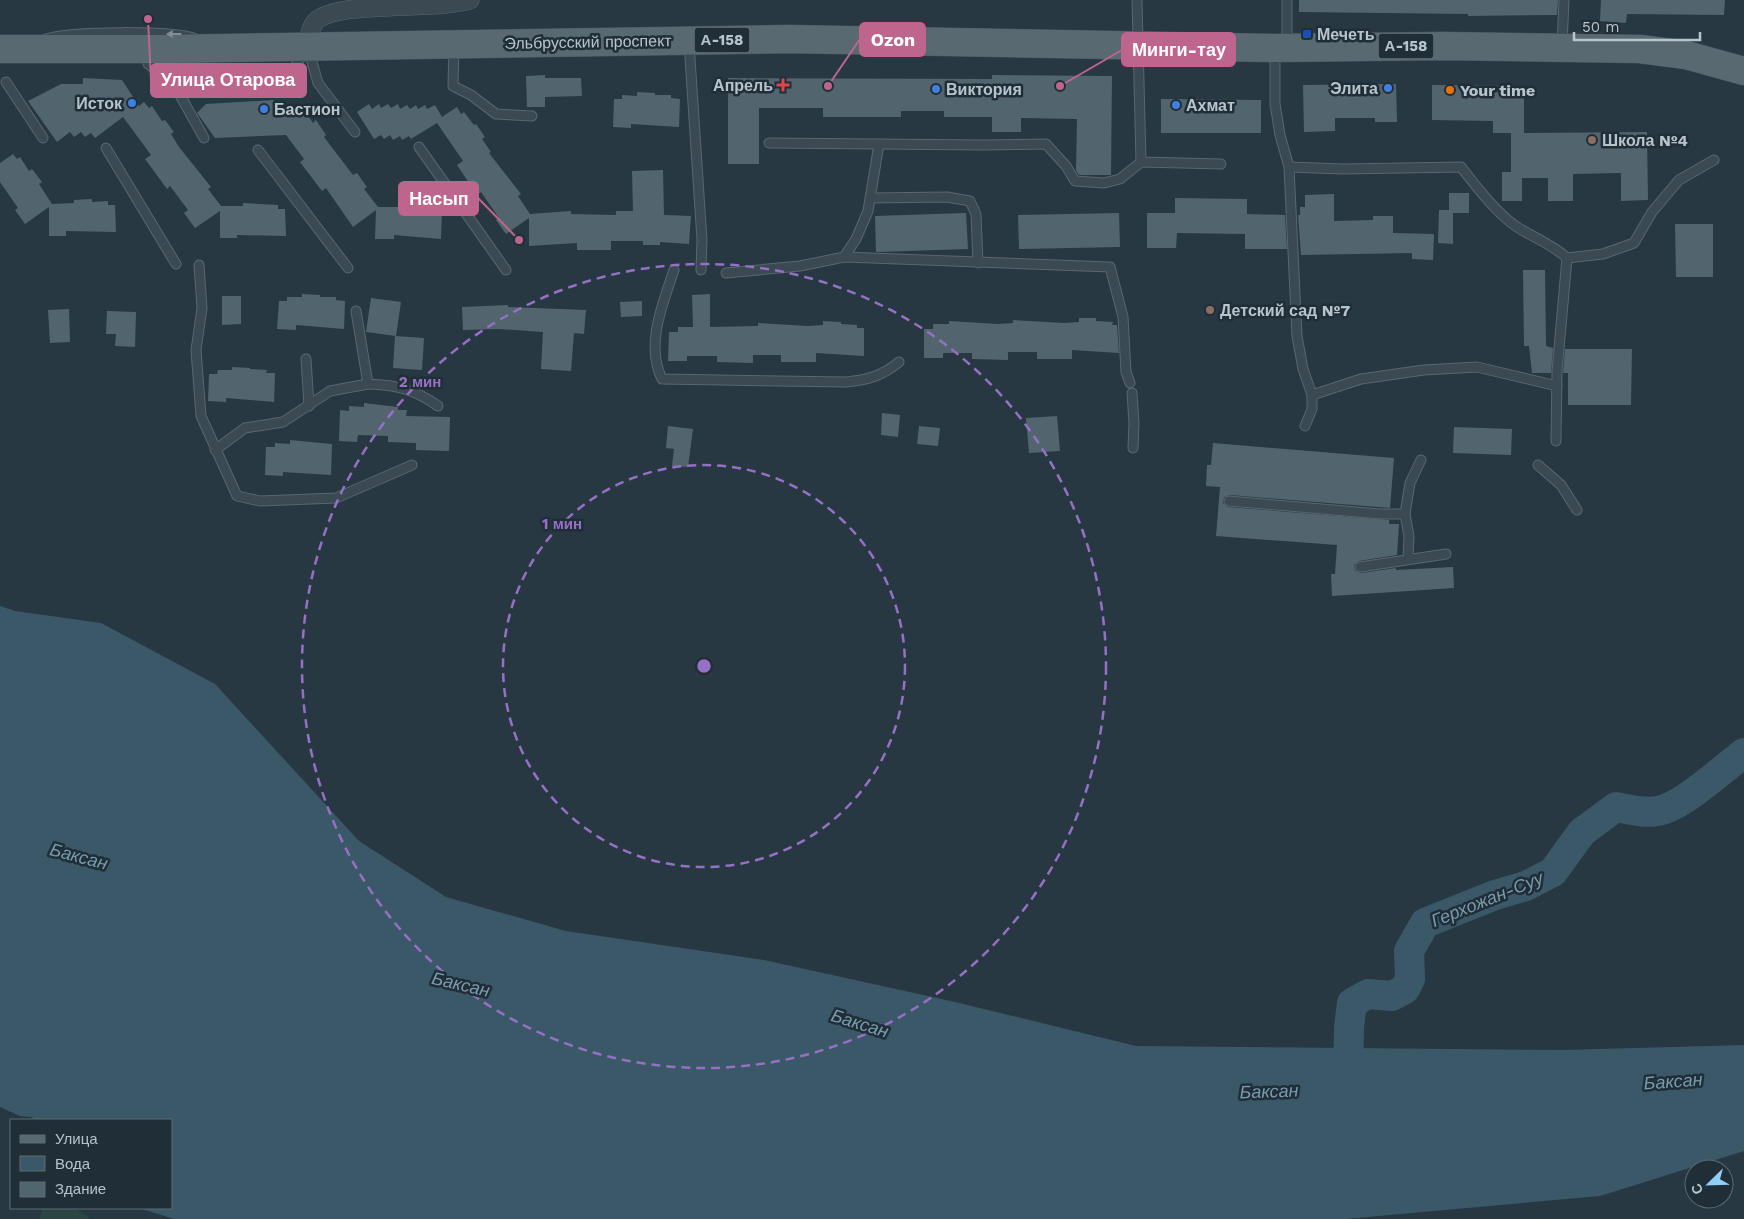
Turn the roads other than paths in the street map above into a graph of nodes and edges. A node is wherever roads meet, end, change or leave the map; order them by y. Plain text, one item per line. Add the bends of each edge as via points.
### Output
1 (470, 0) edge
2 (1137, 0) edge
3 (1288, 0) edge
4 (1564, 0) edge
5 (689, 40) junction
6 (454, 45) junction
7 (308, 46) junction
8 (1137, 46) junction
9 (1281, 47) junction
10 (220, 48) junction
11 (1561, 48) junction
12 (8, 49) edge
13 (146, 56) junction
14 (1743, 70) edge
15 (6, 82) dead end
16 (532, 116) dead end
17 (355, 132) dead end
18 (44, 138) dead end
19 (204, 138) dead end
20 (769, 143) dead end
21 (879, 144) junction
22 (419, 147) dead end
23 (106, 148) dead end
24 (258, 150) dead end
25 (1714, 160) dead end
26 (1141, 162) junction
27 (1222, 164) dead end
28 (1289, 167) junction
29 (870, 198) junction
30 (844, 256) junction
31 (1567, 258) junction
32 (978, 263) junction
33 (176, 264) dead end
34 (199, 265) dead end
35 (348, 268) dead end
36 (506, 270) dead end
37 (674, 270) dead end
38 (701, 270) dead end
39 (726, 273) dead end
40 (356, 311) dead end
41 (306, 359) dead end
42 (899, 362) dead end
43 (1130, 383) dead end
44 (368, 384) junction
45 (1556, 386) junction
46 (1132, 393) dead end
47 (1312, 395) junction
48 (309, 406) junction
49 (438, 406) dead end
50 (1305, 426) dead end
51 (1556, 441) dead end
52 (1132, 448) dead end
53 (215, 450) junction
54 (1421, 460) dead end
55 (412, 465) dead end
56 (1538, 465) dead end
57 (1229, 502) dead end
58 (1576, 510) dead end
59 (1405, 514) junction
60 (1446, 554) dead end
61 (1408, 559) junction
62 (1360, 566) dead end

1 - 7 street via 428,7 373,7 325,14 315,22
2 - 8 lane
3 - 9 lane
4 - 11 lane
5 - 6 main road, Эльбрусский проспект / А-158
5 - 8 main road, Эльбрусский проспект / А-158
5 - 38 lane via 702,240
6 - 7 main road, Эльбрусский проспект / А-158
6 - 16 lane via 453,86 496,114
7 - 10 main road, Эльбрусский проспект / А-158
7 - 13 lane via 294,69 176,73
7 - 17 lane via 318,83
8 - 9 main road, Эльбрусский проспект / А-158
8 - 26 lane
9 - 11 main road, Эльбрусский проспект / А-158
9 - 28 lane via 1275,104
10 -> 12 lane via 184,34 115,34 58,35
10 - 13 main road, Эльбрусский проспект / А-158
11 - 14 main road, Эльбрусский проспект / А-158 via 1674,52
12 - 13 main road, Эльбрусский проспект / А-158
13 - 19 lane via 176,88
15 - 18 lane
20 - 21 lane
21 - 26 lane via 1046,144 1075,181 1104,183 1120,179
21 - 29 lane
22 - 36 lane
23 - 33 lane
24 - 35 lane
25 - 31 lane via 1679,180 1652,212 1634,243 1603,254
26 - 27 lane
28 - 31 lane via 1461,166 1480,191 1516,226 1556,248
28 - 47 lane via 1297,336
29 - 30 lane via 859,232
29 - 32 lane via 947,197 970,201 976,214
30 - 32 lane
30 - 39 lane via 800,266
31 - 45 lane
32 - 43 lane via 1110,267 1123,317 1126,372
34 - 53 lane via 202,308 196,350 201,416
37 - 42 lane via 657,326 657,368 662,379 846,382 869,380
40 - 44 lane
41 - 48 lane
44 - 48 lane via 330,392
44 - 49 lane via 392,384 419,392
45 - 47 lane via 1477,367 1360,379
45 - 51 lane
46 - 52 lane
47 - 50 lane via 1312,409
48 - 53 lane via 283,422 245,428
53 - 55 lane via 237,496 260,501 336,498
54 - 59 lane via 1410,483
56 - 58 lane via 1561,485
57 - 59 lane
59 - 61 lane via 1409,536
60 - 61 lane
61 - 62 lane

